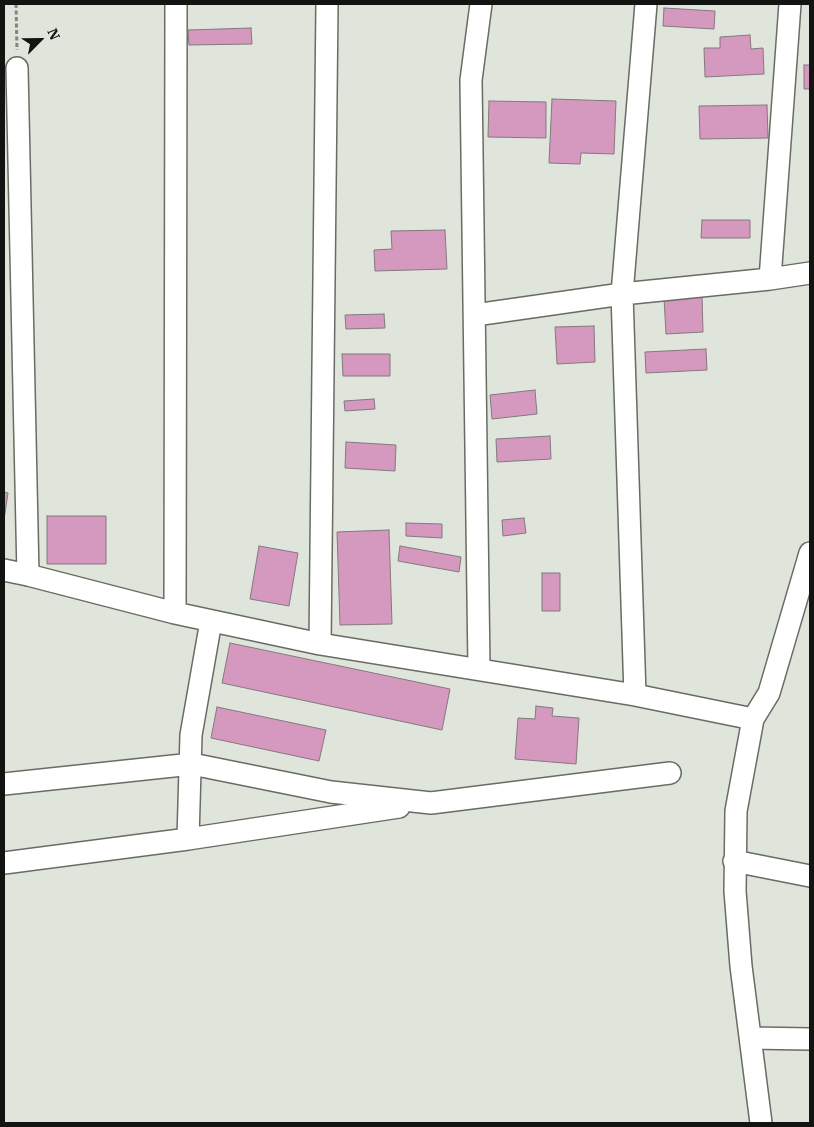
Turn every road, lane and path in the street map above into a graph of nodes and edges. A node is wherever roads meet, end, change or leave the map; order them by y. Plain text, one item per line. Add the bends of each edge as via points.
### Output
1 (16, 4) edge
2 (176, 4) edge
3 (327, 4) edge
4 (481, 4) edge
5 (646, 4) edge
6 (790, 4) edge
7 (17, 68) joint
8 (810, 273) edge
9 (770, 279) junction
10 (622, 294) junction
11 (474, 315) junction
12 (810, 554) edge
13 (4, 570) edge
14 (28, 575) junction
15 (175, 613) junction
16 (210, 620) junction
17 (320, 644) junction
18 (479, 669) junction
19 (635, 695) junction
20 (753, 719) junction
21 (192, 764) junction
22 (670, 773) dead end
23 (4, 784) edge
24 (431, 802) junction
25 (188, 838) junction
26 (734, 861) junction
27 (4, 863) edge
28 (810, 876) edge
29 (750, 1038) junction
30 (810, 1039) edge
31 (761, 1123) edge

1 - 7 path
2 - 15 street
3 - 17 street
4 - 11 street via 472,80
5 - 10 street
6 - 9 street
7 - 14 street
8 - 9 street
9 - 10 street
10 - 11 street
10 - 19 street
11 - 18 street
12 - 20 street via 769,693
13 - 14 street
14 - 15 street
15 - 16 street
16 - 17 street
16 - 21 street via 191,735
17 - 18 street
18 - 19 street
19 - 20 street
20 - 26 street via 736,811
21 - 23 street
21 - 24 street via 331,792
21 - 25 street
22 - 24 street
24 - 25 street
25 - 27 street
26 - 28 street
26 - 29 street via 734,891
29 - 30 street
29 - 31 street

